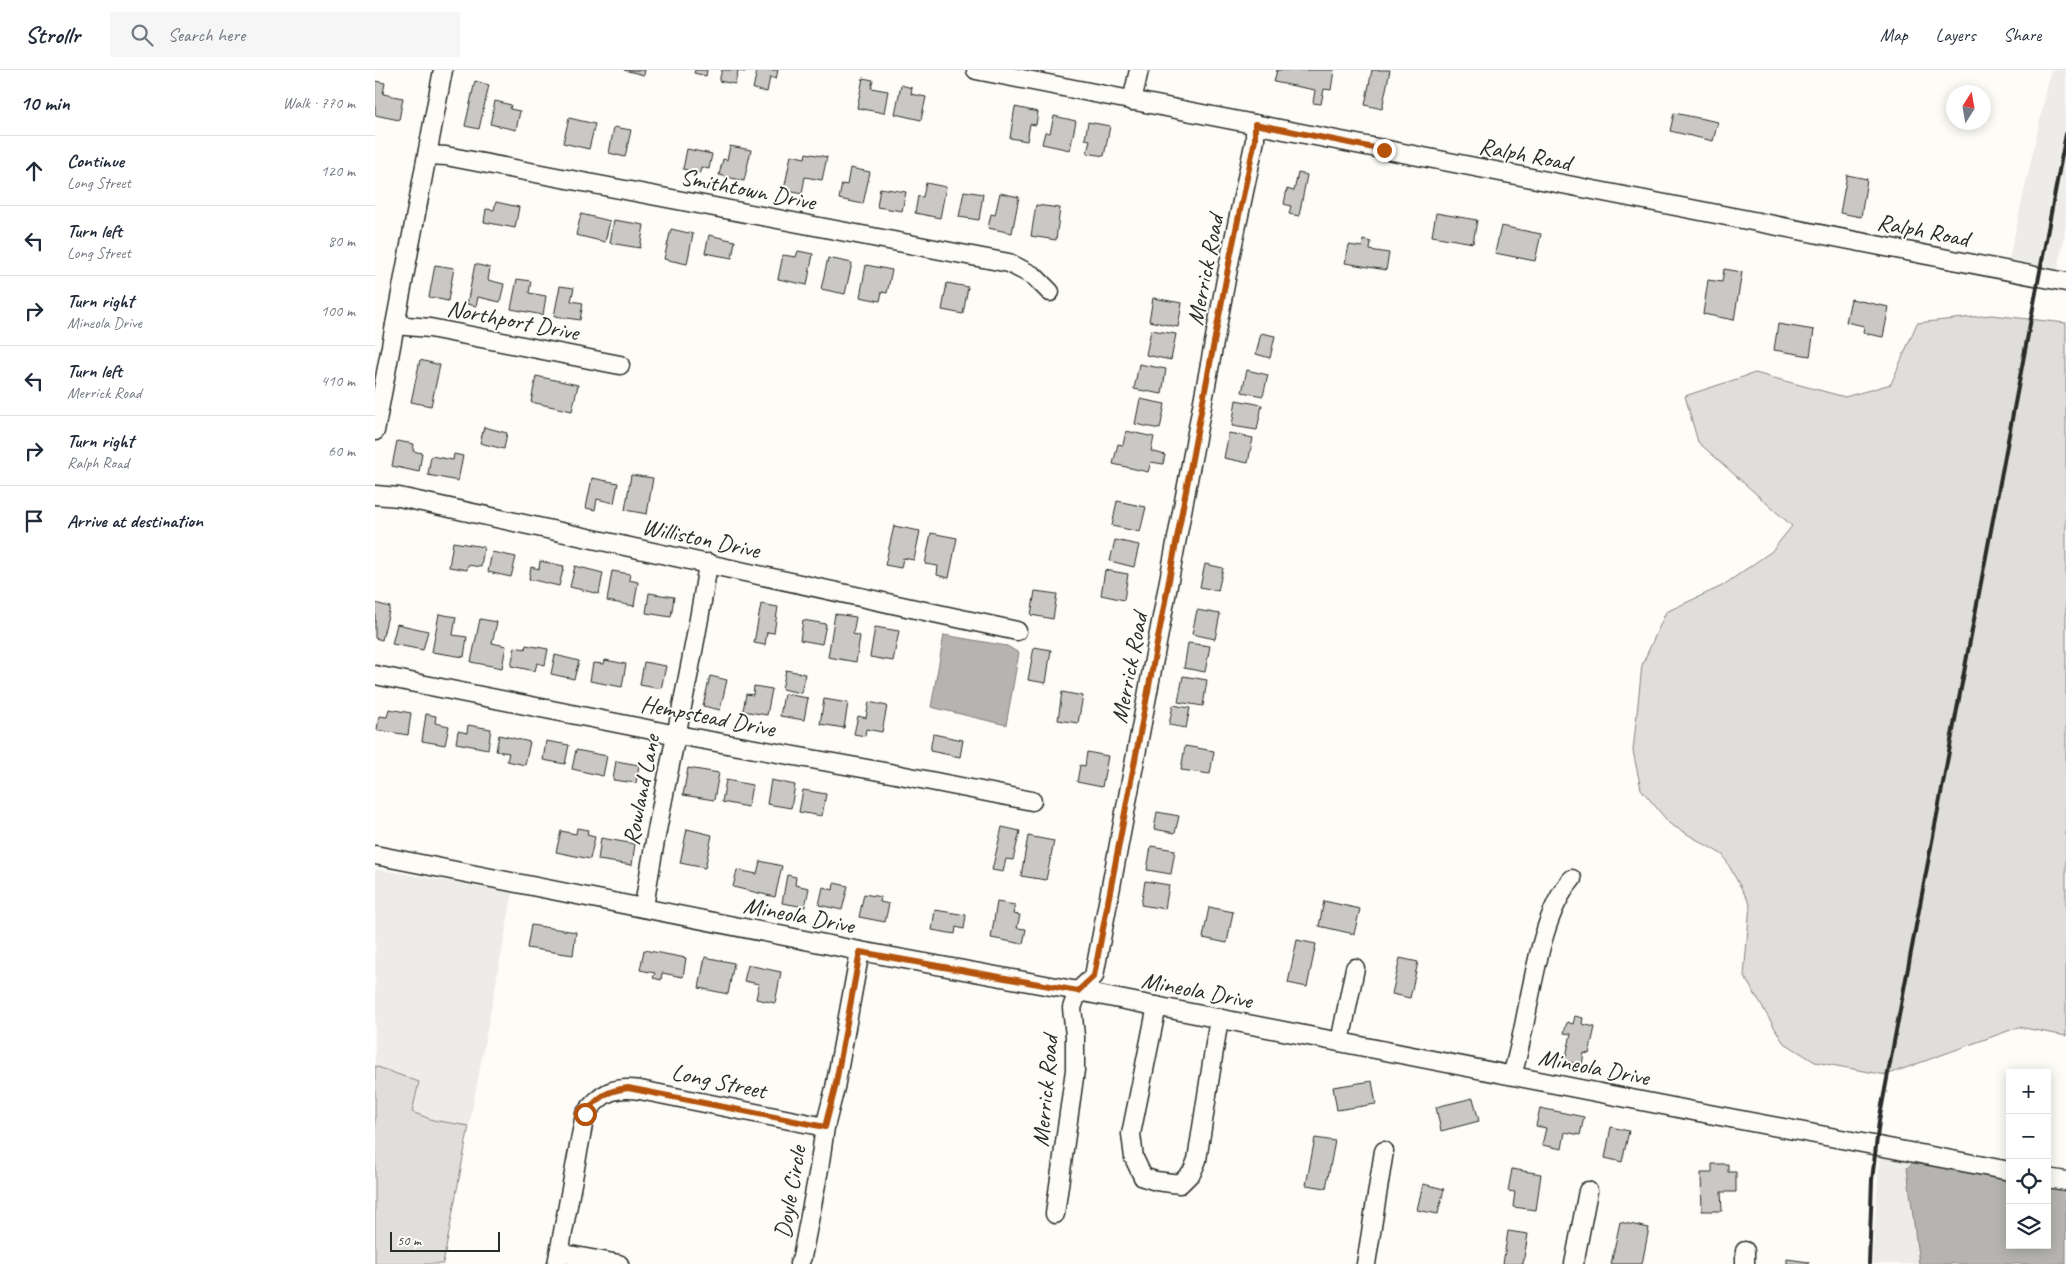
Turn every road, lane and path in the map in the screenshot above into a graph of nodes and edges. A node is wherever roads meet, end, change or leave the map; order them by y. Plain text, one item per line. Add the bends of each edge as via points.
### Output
1 (443, 70) edge
2 (976, 70) edge
3 (1139, 70) edge
4 (1132, 100) junction
5 (1255, 124) junction
6 (427, 155) junction
7 (2066, 282) edge
8 (1049, 292) dead end
9 (395, 325) junction
10 (620, 365) dead end
11 (378, 395) edge
12 (375, 431) edge
13 (375, 495) edge
14 (708, 564) junction
15 (1017, 631) dead end
16 (375, 675) edge
17 (677, 735) junction
18 (1032, 801) dead end
19 (375, 855) edge
20 (1572, 879) dead end
21 (644, 908) junction
22 (860, 952) junction
23 (1355, 968) dead end
24 (1078, 991) junction
25 (1157, 1006) junction
26 (1219, 1018) junction
27 (1340, 1042) junction
28 (1512, 1075) junction
29 (825, 1127) junction
30 (1384, 1152) dead end
31 (2006, 1170) edge
32 (2051, 1179) edge
33 (2066, 1181) edge
34 (1588, 1190) dead end
35 (1055, 1214) dead end
36 (558, 1259) edge
37 (619, 1264) edge
38 (799, 1264) edge
39 (1366, 1264) edge
40 (1574, 1264) edge

1 - 6 street
2 - 4 street, Ralph Road
3 - 4 street
4 - 5 street, Ralph Road
5 - 7 street, Ralph Road
5 - 24 street, Merrick Road via 1255,140 1094,976
6 - 8 street, Smithtown Drive via 1009,263 1034,276
6 - 9 street
9 - 10 street, Northport Drive via 430,328
9 - 11 street
11 - 12 street
13 - 14 street, Williston Drive
14 - 15 street, Williston Drive
14 - 17 street, Rowland Lane
16 - 17 street, Hempstead Drive
17 - 18 street, Hempstead Drive
17 - 21 street, Rowland Lane
19 - 21 street, Mineola Drive
20 - 28 street via 1558,898 1547,928
21 - 22 street, Mineola Drive
22 - 24 street, Mineola Drive
22 - 29 street
23 - 27 street
24 - 25 street, Mineola Drive
24 - 35 street, Merrick Road via 1072,1008 1075,1070
25 - 26 street, Mineola Drive
25 - 26 street via 1131,1134 1135,1158 1143,1177 1156,1181 1179,1184 1192,1172 1197,1160
26 - 27 street, Mineola Drive
27 - 28 street, Mineola Drive
28 - 31 street, Mineola Drive
29 - 36 street, Long Street via 634,1089 604,1094 585,1114
29 - 38 street, Doyle Circle via 818,1178
30 - 39 street
32 - 33 street
34 - 40 street
36 - 37 street

